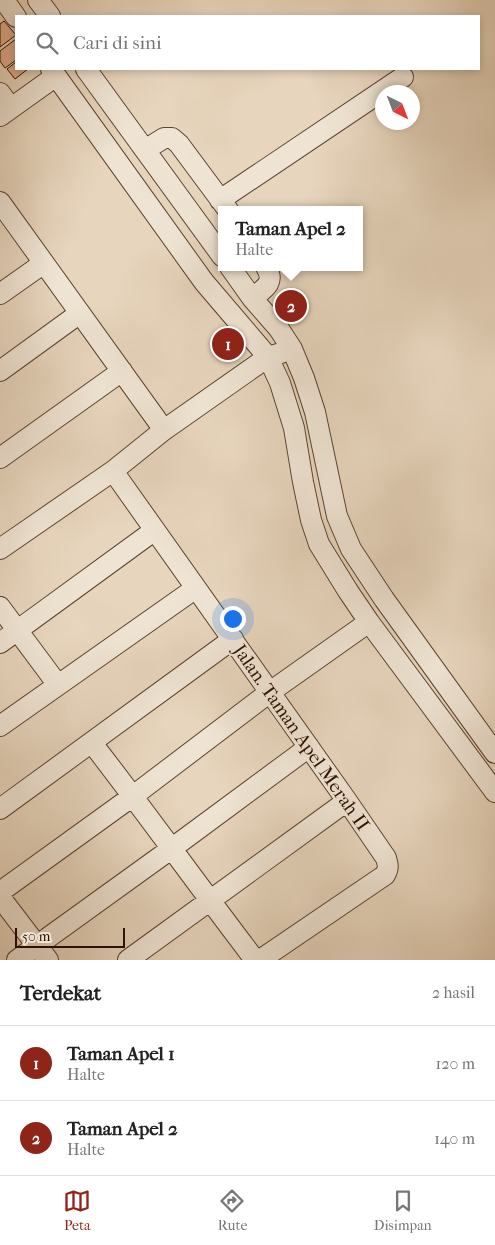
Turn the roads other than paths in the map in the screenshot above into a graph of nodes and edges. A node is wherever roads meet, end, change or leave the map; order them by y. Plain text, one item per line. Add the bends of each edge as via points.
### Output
1 (4, 0) edge
2 (38, 0) edge
3 (49, 15) edge
4 (15, 16) edge
5 (87, 70) edge
6 (54, 72) edge
7 (404, 77) dead end
8 (4, 106) edge
9 (145, 150) junction
10 (1, 205) edge
11 (224, 205) edge
12 (218, 250) edge
13 (44, 263) junction
14 (233, 271) edge
15 (268, 271) edge
16 (0, 294) edge
17 (252, 298) junction
18 (80, 313) junction
19 (292, 349) junction
20 (268, 358) junction
21 (0, 371) edge
22 (122, 371) junction
23 (164, 430) junction
24 (0, 458) edge
25 (113, 471) junction
26 (155, 530) junction
27 (0, 549) edge
28 (196, 588) junction
29 (0, 607) edge
30 (369, 622) junction
31 (17, 630) junction
32 (233, 639) junction
33 (0, 643) edge
34 (58, 685) junction
35 (270, 692) junction
36 (0, 726) edge
37 (92, 743) junction
38 (309, 747) junction
39 (495, 752) edge
40 (495, 792) edge
41 (133, 796) junction
42 (347, 801) junction
43 (0, 809) edge
44 (172, 849) junction
45 (0, 892) edge
46 (0, 897) edge
47 (210, 901) junction
48 (42, 953) edge
49 (17, 960) edge
50 (128, 960) edge
51 (255, 960) edge
52 (260, 960) edge

1 - 4 street
2 - 3 street
5 - 9 street
6 - 8 street
6 - 20 street via 204,282
7 - 11 street
9 - 11 street via 164,138 172,138
9 - 12 street
10 - 13 street
13 - 16 street
13 - 18 street
14 - 17 street
15 - 17 street via 270,280 266,287
17 - 19 street
18 - 21 street
18 - 22 street
19 - 20 street
19 - 39 street via 315,412 337,516 351,549
20 - 23 street
20 - 30 street via 280,383 294,428 311,520 320,544
22 - 23 street
22 - 24 street
23 - 25 street
25 - 26 street, Jalan. Taman Apel Merah II
25 - 27 street
26 - 28 street, Jalan. Taman Apel Merah II
26 - 31 street
28 - 32 street, Jalan. Taman Apel Merah II
28 - 34 street
29 - 31 street
30 - 35 street
30 - 40 street
31 - 33 street
31 - 34 street
32 - 35 street, Jalan. Taman Apel Merah II
32 - 37 street
34 - 36 street
35 - 38 street, Jalan. Taman Apel Merah II
35 - 41 street
37 - 41 street
37 - 43 street
38 - 42 street, Jalan. Taman Apel Merah II
38 - 44 street
41 - 44 street
41 - 45 street
42 - 47 street
42 - 52 street, Jalan. Taman Apel Merah II via 386,858 388,870
44 - 47 street
44 - 48 street
46 - 48 street
47 - 50 street
47 - 51 street
48 - 49 street

